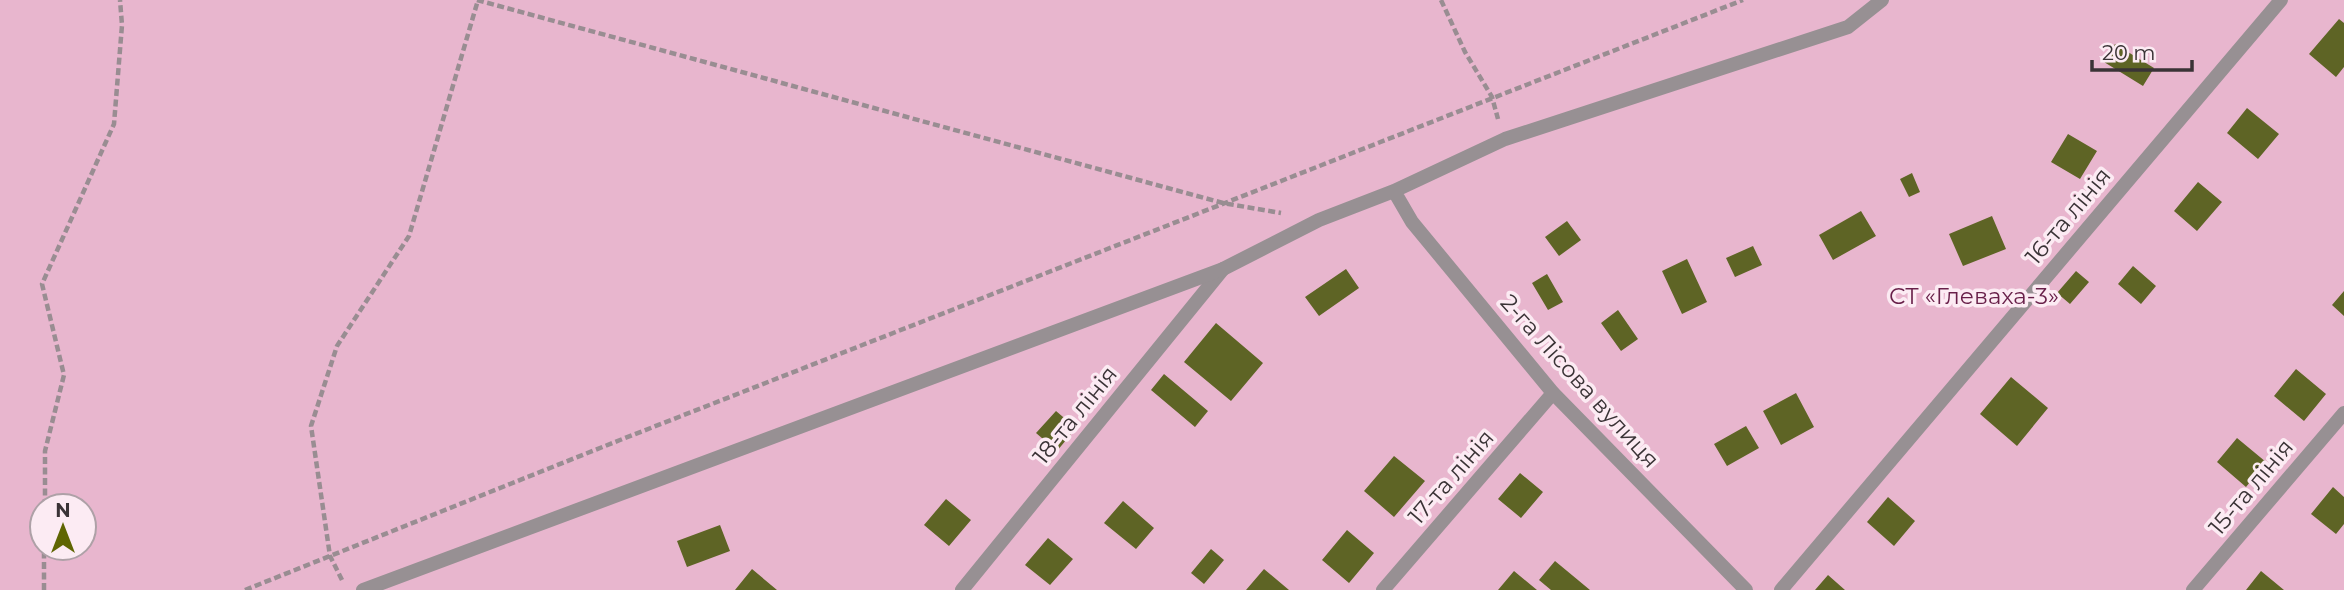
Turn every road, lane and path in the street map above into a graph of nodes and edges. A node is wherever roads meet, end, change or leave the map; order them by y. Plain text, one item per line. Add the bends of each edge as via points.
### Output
1 (120, 0) edge
2 (478, 0) edge
3 (1441, 0) edge
4 (1743, 0) edge
5 (1882, 0) edge
6 (2281, 0) edge
7 (1492, 97) junction
8 (1505, 139) junction
9 (1394, 191) junction
10 (1223, 203) junction
11 (1319, 220) junction
12 (1223, 269) junction
13 (1553, 393) junction
14 (2344, 412) edge
15 (44, 492) edge
16 (330, 556) junction
17 (44, 562) edge
18 (44, 590) edge
19 (245, 590) edge
20 (347, 590) edge
21 (363, 590) edge
22 (962, 590) edge
23 (1383, 590) edge
24 (1746, 590) edge
25 (1781, 590) edge
26 (2193, 590) edge

1 - 15 path via 114,124 42,284 64,375 45,451
2 - 10 path
2 - 16 path via 409,236 337,346 310,426
3 - 7 path
4 - 7 path
5 - 8 street via 1848,27
6 - 25 street, 16-та лінія
7 - 8 path
7 - 10 path
8 - 9 street
9 - 11 street
9 - 13 street, 2-га Лісова вулиця via 1412,222
10 - 11 path
10 - 16 path
11 - 12 street
12 - 21 street
12 - 22 street, 18-та лінія
13 - 23 street, 17-та лінія
13 - 24 street, 2-га Лісова вулиця
14 - 26 street, 15-та лінія
16 - 19 path
16 - 20 path
17 - 18 path

